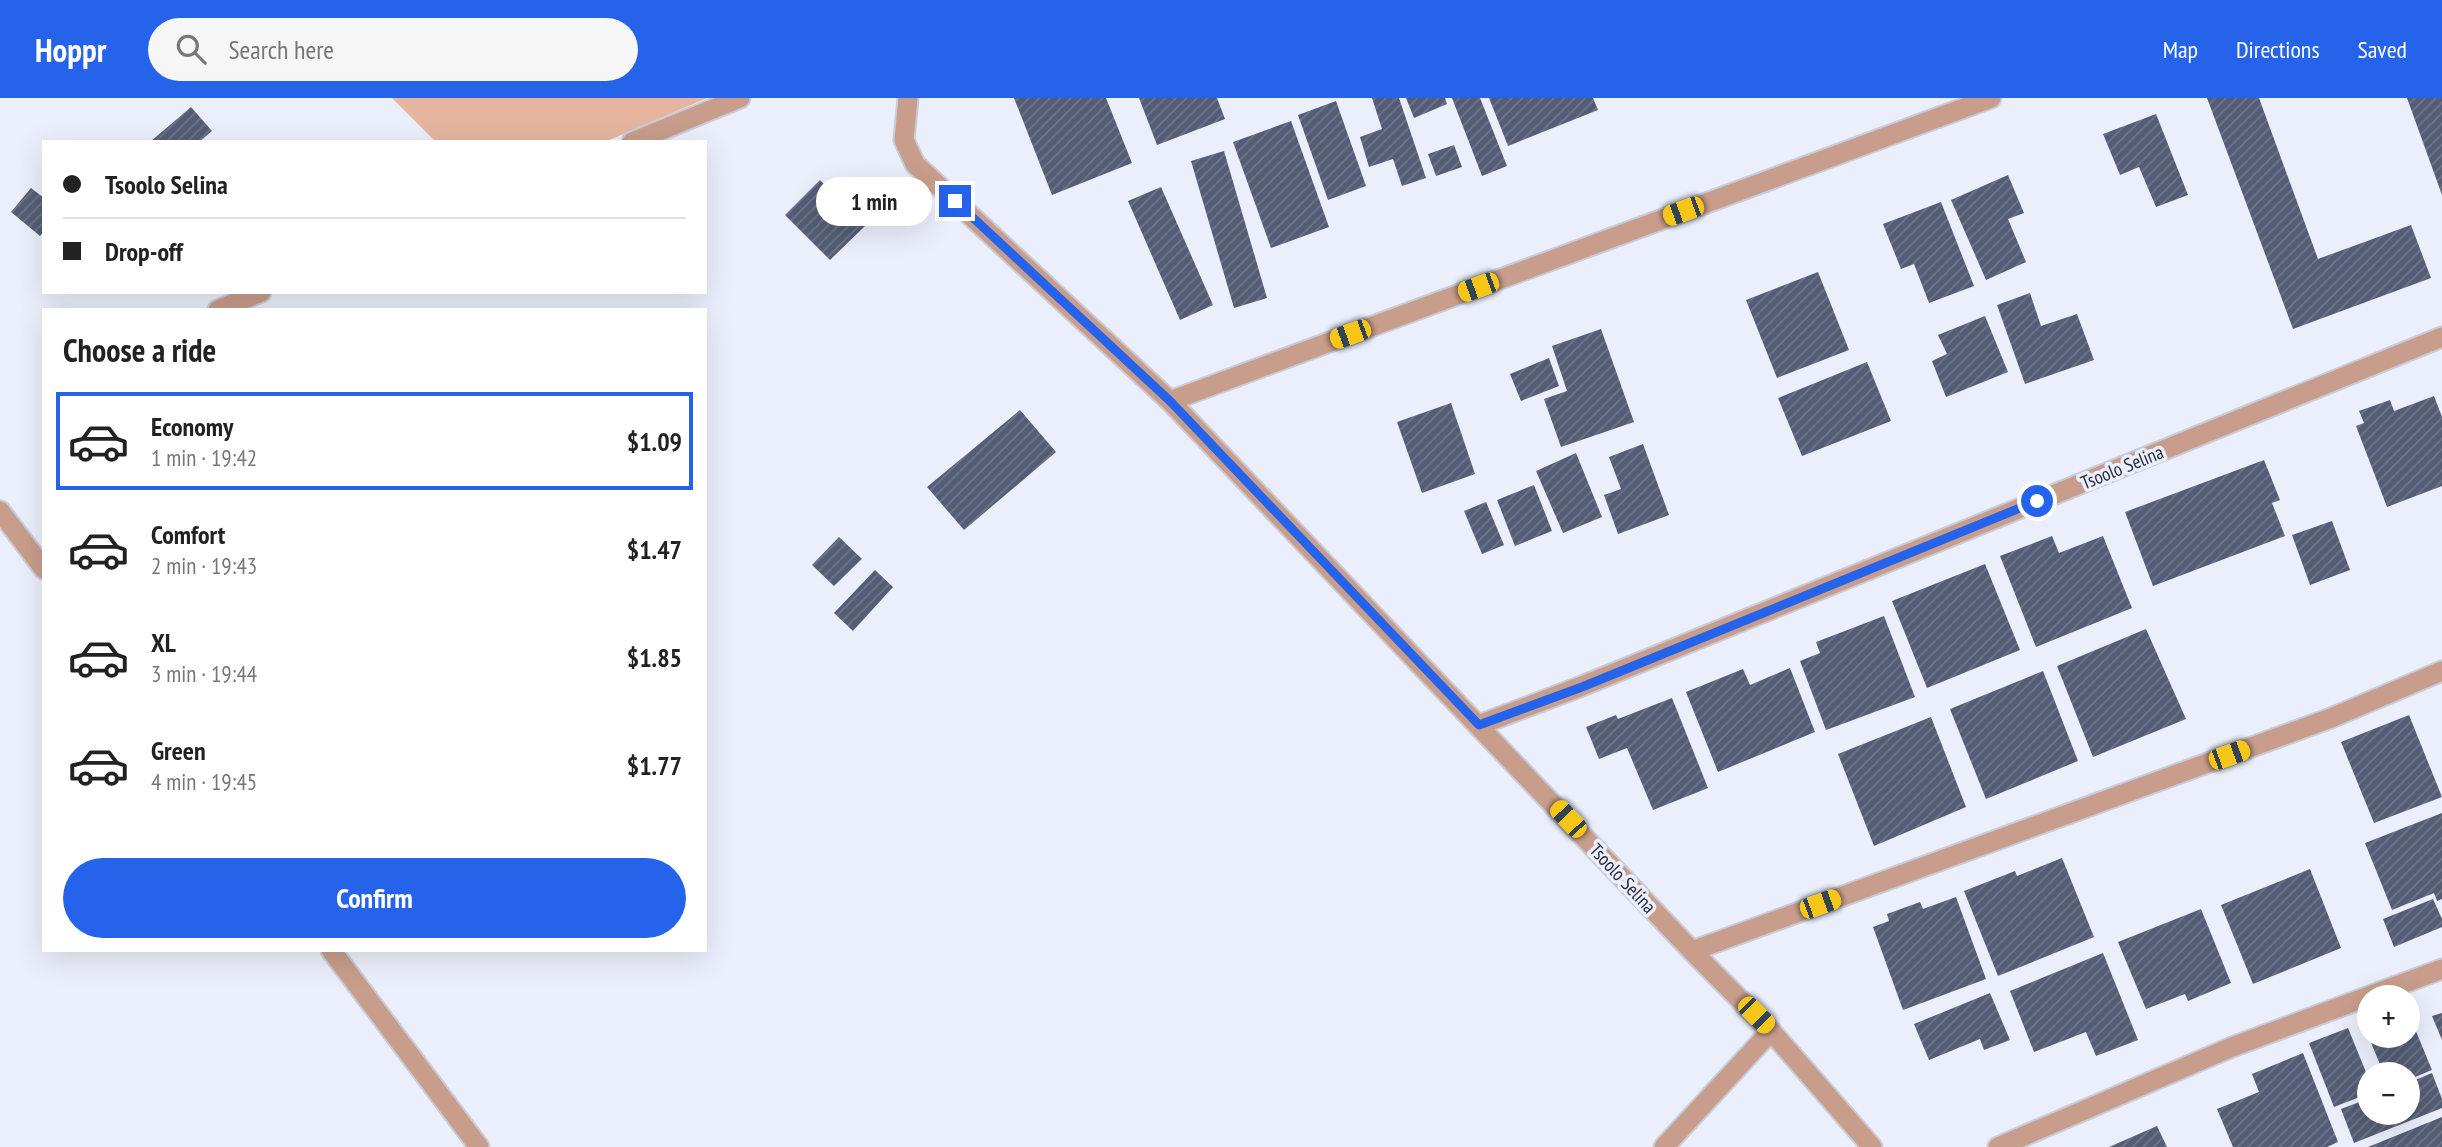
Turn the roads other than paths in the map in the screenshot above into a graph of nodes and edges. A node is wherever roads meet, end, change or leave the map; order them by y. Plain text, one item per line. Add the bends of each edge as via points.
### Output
1 (740, 98) edge
2 (908, 98) edge
3 (1991, 98) edge
4 (637, 140) edge
5 (256, 294) edge
6 (223, 308) edge
7 (2442, 337) edge
8 (1170, 401) junction
9 (0, 511) edge
10 (42, 566) edge
11 (2442, 671) edge
12 (1479, 725) junction
13 (1692, 951) junction
14 (333, 952) edge
15 (2442, 969) edge
16 (1772, 1031) junction
17 (480, 1147) edge
18 (1664, 1147) edge
19 (1872, 1147) edge
20 (1998, 1147) edge

1 - 4 street
2 - 8 street via 904,140 915,164
3 - 8 street
5 - 6 street
7 - 12 street, Tsoolo Selina
8 - 12 street
9 - 10 street
11 - 13 street via 2331,718
12 - 13 street, Tsoolo Selina
13 - 16 street, Tsoolo Selina
14 - 17 street
15 - 20 street via 2232,1047
16 - 18 street
16 - 19 street, Tsoolo Selina

